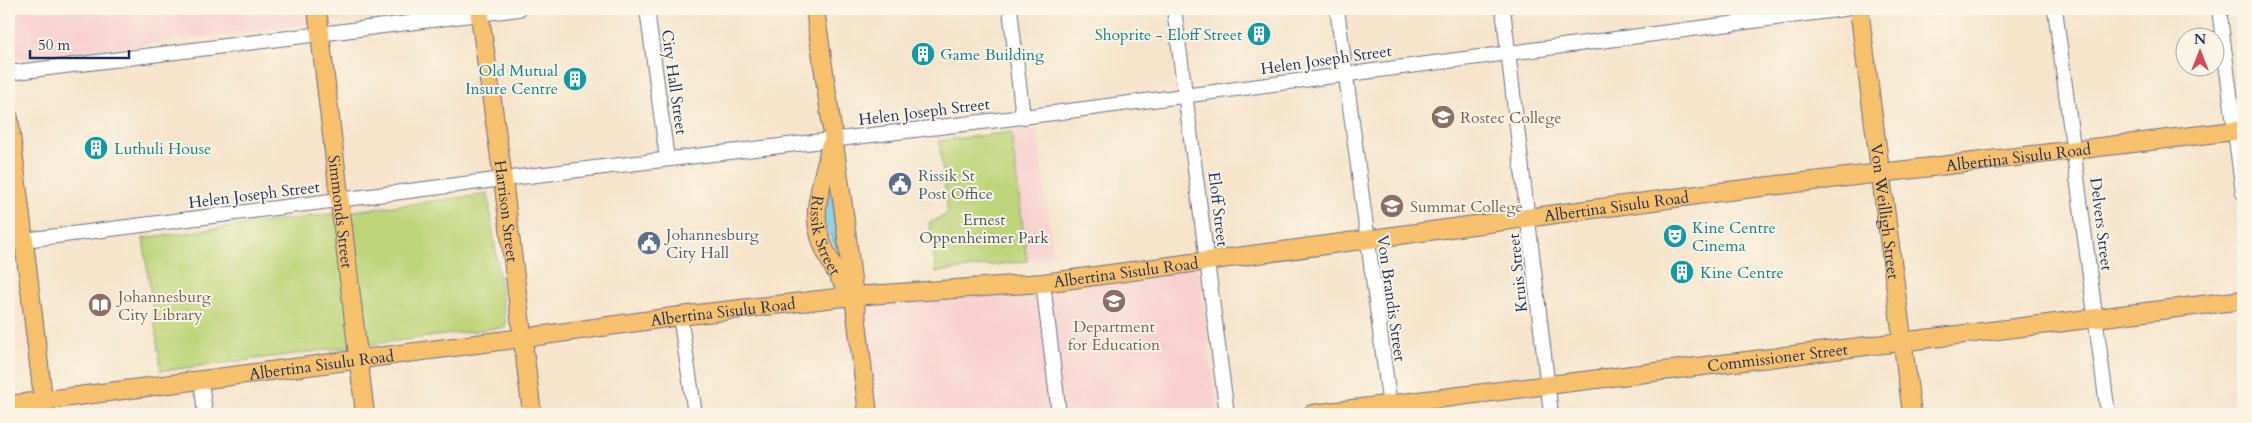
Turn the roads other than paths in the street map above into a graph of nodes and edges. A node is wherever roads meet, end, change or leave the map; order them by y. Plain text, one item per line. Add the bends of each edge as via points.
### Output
1 (317, 9) edge
2 (519, 9) edge
3 (647, 9) edge
4 (815, 9) edge
5 (1010, 9) edge
6 (1174, 9) edge
7 (1337, 9) edge
8 (1503, 9) edge
9 (1844, 9) edge
10 (1859, 9) edge
11 (2056, 9) edge
12 (2219, 9) edge
13 (479, 11) edge
14 (320, 33) junction
15 (1508, 54) junction
16 (9, 72) edge
17 (1344, 74) junction
18 (1186, 96) junction
19 (1023, 117) junction
20 (9, 118) edge
21 (2239, 131) edge
22 (832, 139) junction
23 (2075, 150) junction
24 (667, 159) junction
25 (1881, 173) junction
26 (503, 179) junction
27 (2243, 193) edge
28 (340, 200) junction
29 (1529, 217) junction
30 (1366, 240) junction
31 (16, 241) edge
32 (1208, 262) junction
33 (1043, 283) junction
34 (853, 296) junction
35 (2243, 300) edge
36 (680, 316) junction
37 (2097, 318) junction
38 (523, 338) junction
39 (1904, 342) junction
40 (359, 359) junction
41 (200, 380) junction
42 (1547, 386) junction
43 (9, 405) edge
44 (44, 407) edge
45 (1390, 410) edge
46 (205, 414) edge
47 (366, 414) edge
48 (532, 414) edge
49 (695, 414) edge
50 (868, 414) edge
51 (1059, 414) edge
52 (1228, 414) edge
53 (1312, 414) edge
54 (1551, 414) edge
55 (1912, 414) edge
56 (2108, 414) edge

1 - 14 main road, Simmonds Street
2 - 13 street
3 - 24 street, City Hall Street
4 - 22 main road, Rissik Street
5 - 19 street
6 - 18 street, Eloff Street
7 - 17 street, Von Brandis Street
8 - 15 street, Kruis Street
9 - 15 street, Helen Joseph Street
10 - 25 main road, Von Weilligh Street
11 - 23 street, Delvers Street
12 - 21 street
13 - 14 street
13 - 26 main road, Harrison Street
14 - 16 street
14 - 28 main road, Simmonds Street
15 - 17 street, Helen Joseph Street
15 - 29 street, Kruis Street
17 - 18 street, Helen Joseph Street
17 - 30 street, Von Brandis Street
18 - 19 street, Helen Joseph Street
18 - 32 street, Eloff Street
19 - 22 street, Helen Joseph Street
20 - 31 main road
21 - 23 main road, Albertina Sisulu Road
21 - 27 street
22 - 24 street, Helen Joseph Street
22 - 34 main road, Rissik Street
22 - 34 main road, Rissik Street via 816,209 817,226 840,279
23 - 25 main road, Albertina Sisulu Road
23 - 37 street, Delvers Street
24 - 26 street, Helen Joseph Street
25 - 29 main road, Albertina Sisulu Road
25 - 39 main road, Von Weilligh Street
26 - 28 street, Helen Joseph Street
26 - 38 main road, Harrison Street
28 - 31 street, Helen Joseph Street
28 - 40 main road, Simmonds Street
29 - 30 main road, Albertina Sisulu Road
29 - 42 street, Kruis Street
30 - 32 main road, Albertina Sisulu Road
30 - 45 street, Von Brandis Street
31 - 44 main road
32 - 33 main road, Albertina Sisulu Road
32 - 52 street, Eloff Street
33 - 34 main road, Albertina Sisulu Road
33 - 51 street
34 - 36 main road, Albertina Sisulu Road
34 - 50 main road, Rissik Street
35 - 37 main road, Commissioner Street
36 - 38 main road, Albertina Sisulu Road
36 - 49 street
37 - 39 main road, Commissioner Street
37 - 56 street, Delvers Street
38 - 40 main road, Albertina Sisulu Road
38 - 48 main road, Harrison Street
39 - 42 main road, Commissioner Street
39 - 55 main road, Von Weilligh Street
40 - 41 main road, Albertina Sisulu Road
40 - 47 main road, Simmonds Street
41 - 44 main road, Albertina Sisulu Road
41 - 46 street
42 - 45 main road, Commissioner Street
42 - 54 street, Kruis Street
43 - 44 main road, Albertina Sisulu Road
45 - 53 main road, Commissioner Street

